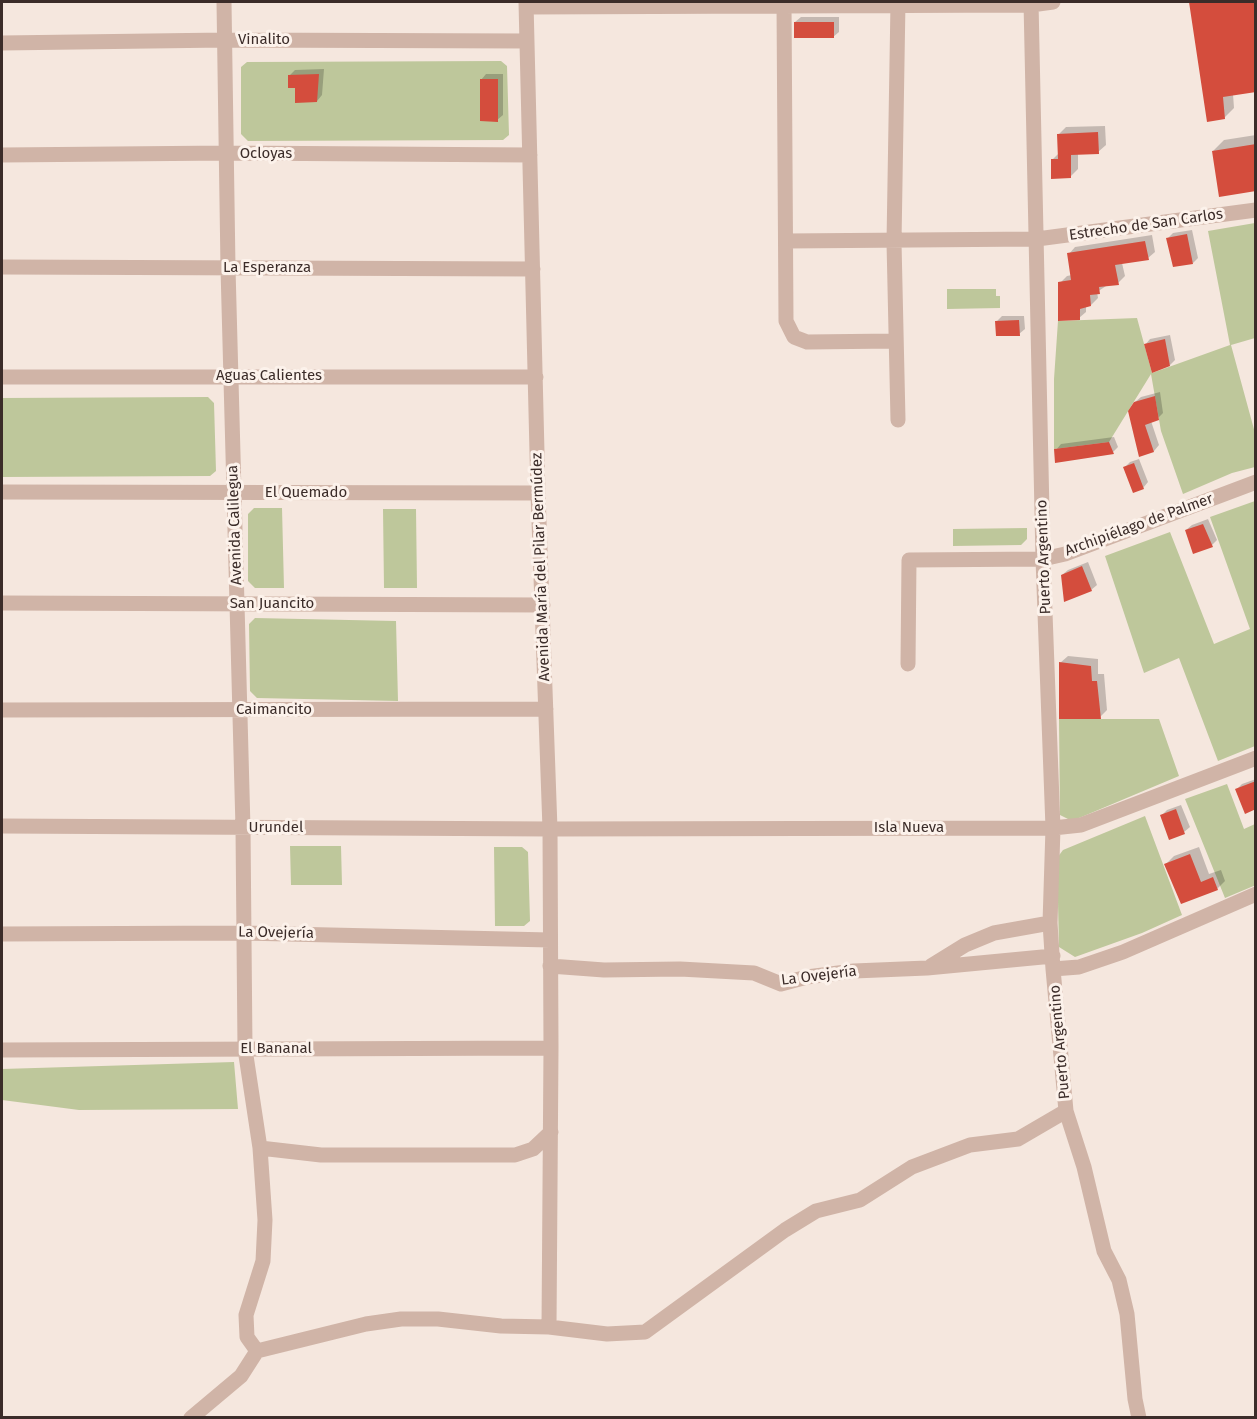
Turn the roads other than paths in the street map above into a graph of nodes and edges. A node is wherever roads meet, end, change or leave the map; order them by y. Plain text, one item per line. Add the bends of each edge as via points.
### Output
1 (224, 2) edge
2 (1053, 2) edge
3 (784, 3) edge
4 (898, 3) edge
5 (1031, 3) edge
6 (527, 4) edge
7 (225, 40) junction
8 (527, 41) junction
9 (2, 42) edge
10 (228, 153) junction
11 (2, 155) edge
12 (530, 155) junction
13 (1256, 210) edge
14 (1037, 239) junction
15 (786, 242) junction
16 (894, 242) junction
17 (2, 267) edge
18 (228, 268) junction
19 (533, 269) junction
20 (895, 341) junction
21 (2, 376) edge
22 (232, 376) junction
23 (536, 377) junction
24 (898, 420) dead end
25 (1256, 482) edge
26 (2, 492) edge
27 (234, 492) junction
28 (538, 493) junction
29 (1043, 559) junction
30 (2, 603) edge
31 (237, 604) junction
32 (543, 605) junction
33 (908, 664) dead end
34 (546, 709) junction
35 (2, 710) edge
36 (238, 710) junction
37 (1256, 758) edge
38 (2, 826) edge
39 (243, 828) junction
40 (1053, 828) junction
41 (550, 830) junction
42 (1256, 894) edge
43 (1050, 923) junction
44 (243, 933) junction
45 (2, 934) edge
46 (550, 940) junction
47 (1053, 963) junction
48 (550, 966) junction
49 (927, 968) junction
50 (551, 1048) junction
51 (245, 1049) junction
52 (2, 1050) edge
53 (1066, 1111) junction
54 (551, 1132) junction
55 (260, 1148) junction
56 (549, 1327) junction
57 (257, 1351) junction
58 (191, 1418) edge
59 (1139, 1418) edge

1 - 7 street, Avenida Calilegua
2 - 5 street
3 - 4 street
3 - 6 street
3 - 15 street
4 - 5 street
4 - 16 street
5 - 14 street, Puerto Argentino
6 - 8 street, Avenida María del Pilar Bermúdez
7 - 8 street, Vinalito
7 - 9 street, Vinalito
7 - 10 street, Avenida Calilegua
8 - 12 street, Avenida María del Pilar Bermúdez
10 - 11 street, Ocloyas
10 - 12 street, Ocloyas
10 - 18 street, Avenida Calilegua
12 - 19 street, Avenida María del Pilar Bermúdez
13 - 14 street, Estrecho de San Carlos
14 - 16 street, Estrecho de San Carlos
14 - 29 street, Puerto Argentino
15 - 16 street, Estrecho de San Carlos
15 - 20 street via 786,321 794,337 807,342
16 - 20 street
17 - 18 street, La Esperanza
18 - 19 street, La Esperanza
18 - 22 street, Avenida Calilegua
19 - 23 street, Avenida María del Pilar Bermúdez
20 - 24 street
21 - 22 street, Aguas Calientes
22 - 23 street, Aguas Calientes
22 - 27 street, Avenida Calilegua
23 - 28 street, Avenida María del Pilar Bermúdez
25 - 29 street, Archipiélago de Palmer
26 - 27 street, El Quemado
27 - 28 street, El Quemado
27 - 31 street, Avenida Calilegua
28 - 32 street, Avenida María del Pilar Bermúdez
29 - 33 street, Archipiélago de Palmer via 909,560
29 - 40 street, Puerto Argentino
30 - 31 street, San Juancito
31 - 32 street, San Juancito
31 - 36 street, Avenida Calilegua
32 - 34 street, Avenida María del Pilar Bermúdez
34 - 36 street, Caimancito
34 - 41 street, Avenida María del Pilar Bermúdez
35 - 36 street, Caimancito
36 - 39 street, Avenida Calilegua
37 - 40 street, Isla Nueva via 1081,825
38 - 39 street, Urundel
39 - 41 street, Urundel
39 - 44 street, Avenida Calilegua
40 - 41 street, Isla Nueva
40 - 43 street, Puerto Argentino
41 - 46 street, Avenida María del Pilar Bermúdez
42 - 47 street, La Ovejería via 1079,967
43 - 47 street, Puerto Argentino
43 - 49 street via 994,933
44 - 45 street, La Ovejería
44 - 46 street, La Ovejería
44 - 51 street, Avenida Calilegua
46 - 48 street, Avenida María del Pilar Bermúdez
47 - 49 street, La Ovejería
47 - 53 street, Puerto Argentino
48 - 49 street, La Ovejería via 754,973 781,984 854,971
48 - 50 street, Avenida María del Pilar Bermúdez
50 - 51 street, El Bananal
50 - 54 street, Avenida María del Pilar Bermúdez
51 - 52 street, El Bananal
51 - 55 street, Avenida Calilegua
53 - 56 street via 1018,1139 970,1145 912,1167 860,1200 816,1211 645,1332 607,1334
53 - 59 street, Puerto Argentino via 1104,1251 1119,1280 1127,1314
54 - 55 street via 533,1149 515,1155 321,1155
54 - 56 street, Avenida María del Pilar Bermúdez
55 - 57 street, Avenida Calilegua via 265,1220 262,1261 246,1315 247,1337
56 - 57 street via 401,1319
57 - 58 street via 241,1376

